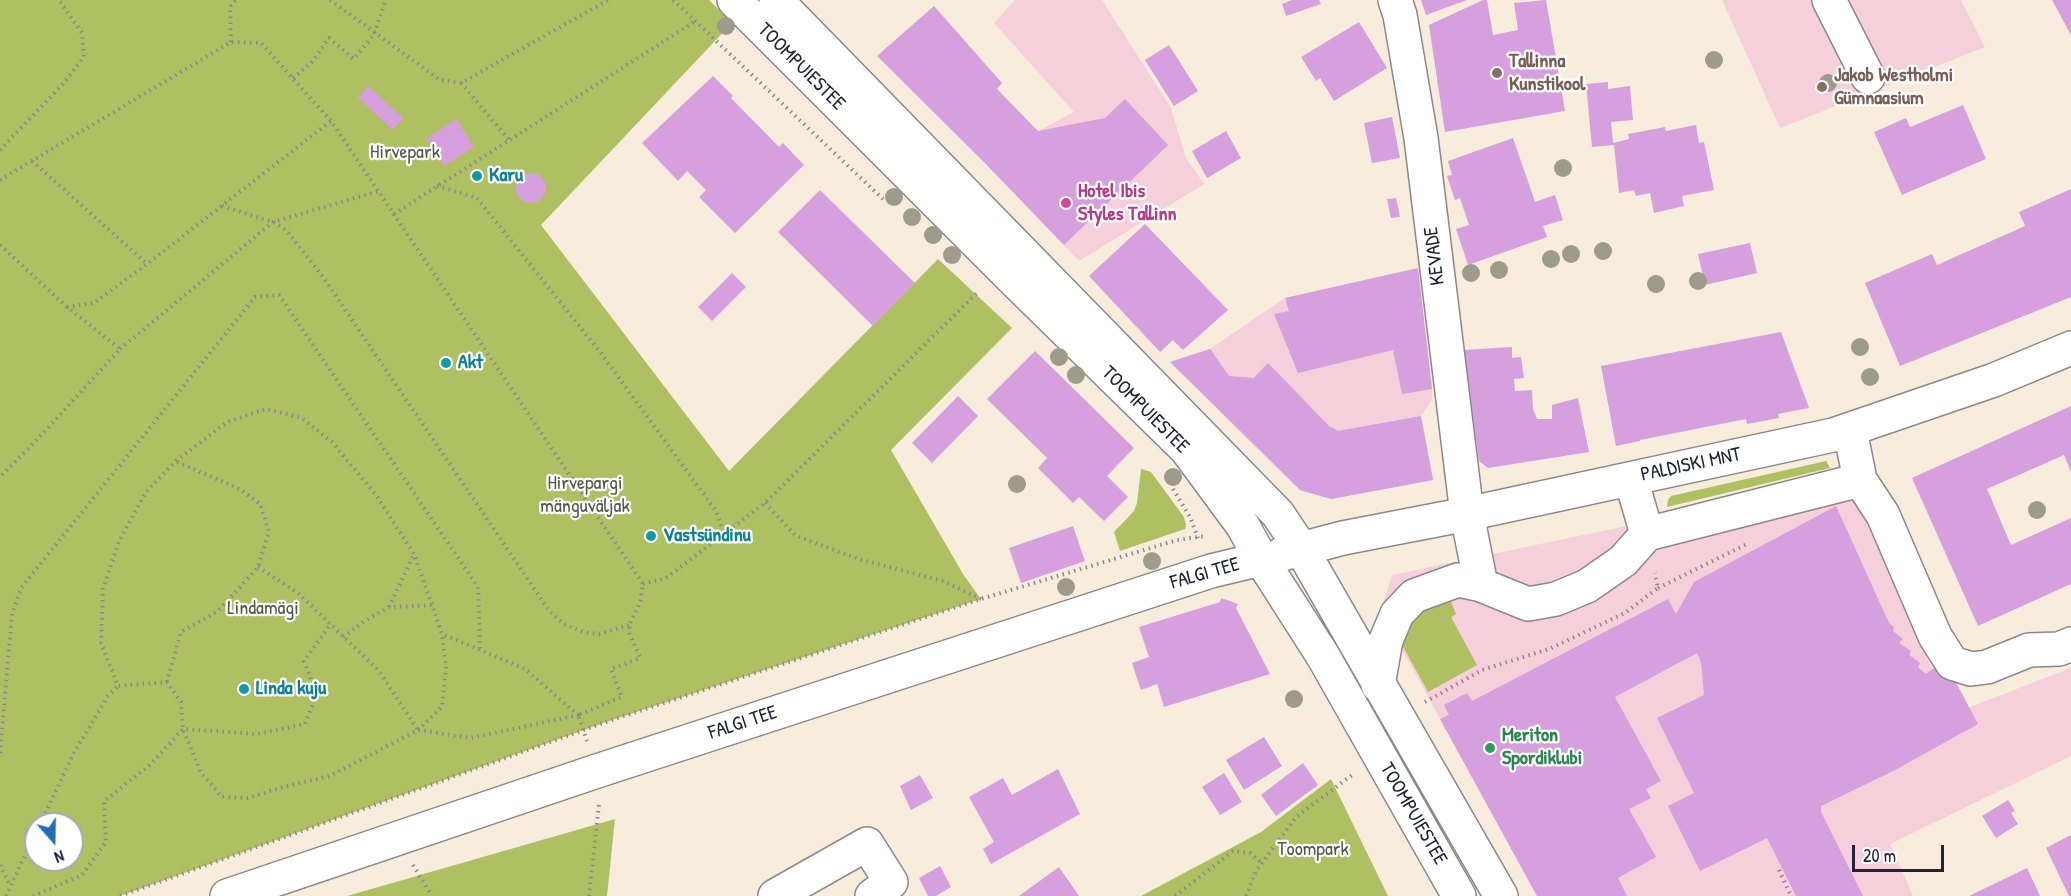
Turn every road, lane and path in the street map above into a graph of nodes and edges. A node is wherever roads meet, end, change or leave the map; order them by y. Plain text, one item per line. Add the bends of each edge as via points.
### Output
1 (59, 0) edge
2 (236, 0) edge
3 (330, 0) edge
4 (386, 0) edge
5 (608, 0) edge
6 (673, 0) edge
7 (776, 0) edge
8 (1395, 0) edge
9 (1829, 0) edge
10 (741, 2) edge
11 (694, 22) junction
12 (374, 34) junction
13 (231, 42) junction
14 (1868, 77) dead end
15 (293, 78) junction
16 (461, 83) junction
17 (331, 121) junction
18 (509, 140) junction
19 (0, 150) edge
20 (32, 161) junction
21 (0, 180) edge
22 (437, 186) junction
23 (379, 191) junction
24 (886, 201) dead end
25 (222, 206) junction
26 (394, 214) junction
27 (273, 222) junction
28 (0, 245) edge
29 (147, 264) junction
30 (987, 296) dead end
31 (68, 307) junction
32 (2071, 348) edge
33 (120, 349) junction
34 (1850, 430) junction
35 (176, 461) junction
36 (0, 477) edge
37 (1631, 479) junction
38 (1860, 480) junction
39 (1172, 487) dead end
40 (765, 503) junction
41 (1467, 514) junction
42 (724, 534) junction
43 (1647, 534) junction
44 (1206, 536) dead end
45 (1198, 537) junction
46 (1302, 550) junction
47 (414, 554) junction
48 (1261, 559) junction
49 (258, 567) junction
50 (1210, 571) junction
51 (643, 584) junction
52 (1481, 585) junction
53 (981, 599) junction
54 (432, 605) junction
55 (389, 608) junction
56 (331, 624) junction
57 (629, 625) junction
58 (442, 634) junction
59 (343, 637) junction
60 (2071, 644) edge
61 (480, 649) junction
62 (1482, 670) dead end
63 (167, 682) junction
64 (1378, 685) junction
65 (118, 686) junction
66 (1421, 704) dead end
67 (598, 707) dead end
68 (183, 729) junction
69 (418, 730) junction
70 (0, 753) edge
71 (1347, 765) dead end
72 (46, 812) edge
73 (24, 856) edge
74 (1263, 863) junction
75 (0, 865) edge
76 (413, 865) dead end
77 (1779, 870) dead end
78 (10, 886) junction
79 (6, 896) edge
80 (33, 896) edge
81 (120, 896) edge
82 (227, 896) edge
83 (432, 896) edge
84 (775, 896) edge
85 (873, 896) edge
86 (1175, 896) edge
87 (1246, 896) edge
88 (1459, 896) edge
89 (1501, 896) edge
90 (1791, 896) edge

1 - 19 path via 82,33 84,57
2 - 13 path via 230,7
3 - 12 path
4 - 12 path
5 - 16 path
6 - 11 path
7 - 46 main road, TOOMPUIESTEE via 1278,514
8 - 41 main road, KEVADE via 1421,138
9 - 14 main road
10 - 48 main road, TOOMPUIESTEE via 1187,450 1243,526
11 - 18 path
11 - 24 path
12 - 15 path via 354,59 329,38 312,62
12 - 16 path via 440,80
13 - 15 path via 261,42
13 - 20 path
15 - 17 path
16 - 18 path
17 - 23 path
17 - 25 path
18 - 22 path
20 - 21 path
20 - 29 path
22 - 26 path
22 - 42 path via 477,198 600,352 716,511
23 - 26 path
23 - 27 path
25 - 27 path
25 - 29 path
26 - 51 path
27 - 33 path
27 - 57 path via 287,231 323,277 550,612 564,624 583,632 599,634
28 - 31 path
29 - 31 path via 94,303
30 - 40 path via 980,290
31 - 33 path
32 - 34 main road, PALDISKI MNT via 1994,380
33 - 36 path
34 - 37 main road, PALDISKI MNT
34 - 38 main road
35 - 47 path via 227,422 266,409 302,418 332,442 376,495
35 - 49 path via 240,489 260,504 269,532
35 - 65 path via 146,492 119,541 103,589 101,643
37 - 41 main road, PALDISKI MNT
37 - 43 main road
38 - 43 main road
38 - 60 main road via 1883,515 1935,636 1952,663 1971,669 1987,667 2029,650 2059,649
39 - 45 path
40 - 42 path
40 - 53 path via 796,536 862,560 943,580
41 - 46 main road, PALDISKI MNT
41 - 52 main road, KEVADE
42 - 51 path via 666,578
43 - 52 main road via 1623,561 1587,586 1556,599 1528,604
44 - 45 path
45 - 50 path
45 - 53 path
46 - 48 main road, FALGI TEE
46 - 64 main road, TOOMPUIESTEE
47 - 54 path
47 - 55 path
48 - 50 main road, FALGI TEE
48 - 88 main road, TOOMPUIESTEE via 1323,656
49 - 56 path via 298,593
49 - 63 path via 218,611 181,632
50 - 82 main road, FALGI TEE via 580,776
51 - 57 path via 640,603
52 - 64 main road via 1458,580 1414,596 1397,614 1386,640
53 - 81 path via 609,721
54 - 55 path
54 - 58 path
55 - 59 path
56 - 59 path
56 - 68 path via 304,661 317,693 305,724 257,734
57 - 67 path via 640,658 611,669 622,697
58 - 61 path
58 - 69 path via 446,667 442,707
59 - 69 path via 380,671
61 - 69 path via 525,669 578,715 471,738
61 - 70 path via 478,587 279,295 255,297 21,588 12,614
62 - 66 path
63 - 65 path
63 - 68 path via 181,702
64 - 89 main road, TOOMPUIESTEE
65 - 72 path via 74,753
68 - 69 path via 201,773 222,797 248,798 330,776
68 - 80 path via 150,765 104,801 106,842 82,875
71 - 74 path via 1352,775 1296,817
73 - 78 path
74 - 86 path via 1250,852 1233,851
74 - 87 path
75 - 78 path
76 - 83 path
77 - 90 path
78 - 79 path
84 - 85 main road via 867,844 891,882

